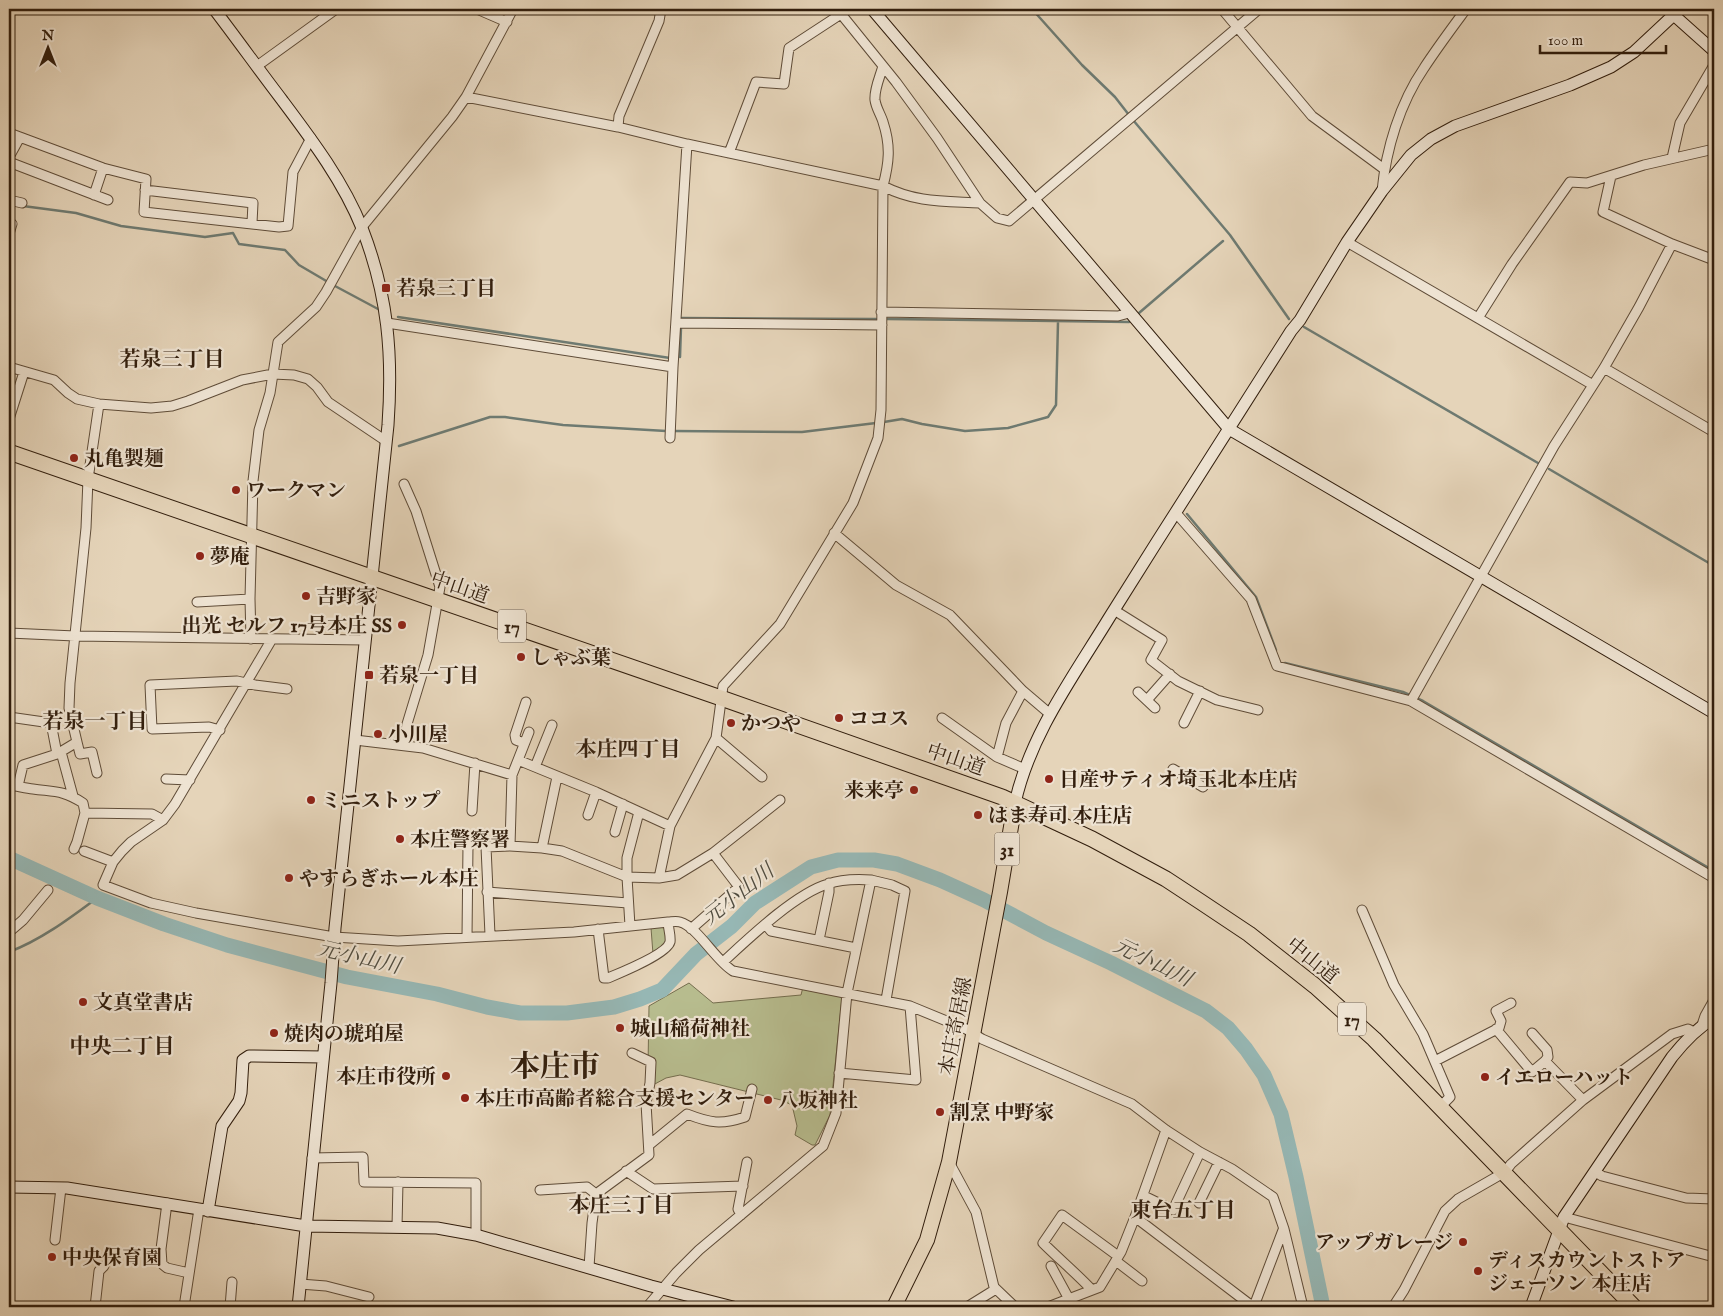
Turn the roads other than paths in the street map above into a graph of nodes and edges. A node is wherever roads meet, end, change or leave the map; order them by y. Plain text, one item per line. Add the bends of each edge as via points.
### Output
1 (214, 9) edge
2 (336, 9) edge
3 (477, 9) edge
4 (513, 9) edge
5 (661, 9) edge
6 (872, 9) edge
7 (1222, 9) edge
8 (1259, 9) edge
9 (1466, 9) edge
10 (839, 11) edge
11 (1673, 11) edge
12 (507, 22) junction
13 (1238, 27) junction
14 (1714, 50) edge
15 (1714, 65) edge
16 (256, 66) junction
17 (883, 66) junction
18 (466, 97) junction
19 (618, 126) junction
20 (9, 133) edge
21 (20, 138) junction
22 (311, 138) junction
23 (687, 144) junction
24 (1714, 149) edge
25 (729, 153) junction
26 (9, 157) edge
27 (1672, 158) junction
28 (9, 162) edge
29 (103, 168) junction
30 (1384, 169) junction
31 (1610, 176) junction
32 (883, 186) junction
33 (145, 190) junction
34 (1382, 191) junction
35 (94, 195) junction
36 (1034, 199) junction
37 (9, 200) edge
38 (108, 200) dead end
39 (22, 203) dead end
40 (980, 203) junction
41 (9, 223) edge
42 (252, 223) junction
43 (362, 227) junction
44 (9, 234) edge
45 (1347, 242) junction
46 (1672, 244) junction
47 (1714, 260) edge
48 (881, 312) junction
49 (1129, 312) junction
50 (1478, 318) junction
51 (387, 323) junction
52 (676, 323) junction
53 (882, 325) junction
54 (9, 367) edge
55 (673, 367) junction
56 (1604, 368) junction
57 (24, 372) junction
58 (273, 374) junction
59 (1594, 385) junction
60 (99, 404) junction
61 (9, 420) edge
62 (1229, 429) junction
63 (1714, 432) edge
64 (670, 438) dead end
65 (386, 442) junction
66 (9, 452) edge
67 (88, 479) junction
68 (404, 484) dead end
69 (1176, 514) junction
70 (834, 534) junction
71 (252, 535) junction
72 (371, 576) junction
73 (1480, 577) junction
74 (250, 599) junction
75 (437, 600) junction
76 (197, 602) dead end
77 (1114, 610) junction
78 (9, 633) edge
79 (75, 636) junction
80 (251, 639) junction
81 (272, 639) junction
82 (365, 640) junction
83 (1170, 674) junction
84 (247, 682) junction
85 (286, 689) dead end
86 (1023, 691) junction
87 (1200, 691) junction
88 (1138, 692) dead end
89 (721, 698) junction
90 (1147, 700) junction
91 (1411, 701) junction
92 (526, 702) dead end
93 (1155, 708) dead end
94 (1258, 710) dead end
95 (1050, 714) junction
96 (1714, 714) edge
97 (9, 717) edge
98 (942, 718) dead end
99 (1184, 723) dead end
100 (552, 725) dead end
101 (220, 730) junction
102 (529, 732) dead end
103 (716, 738) junction
104 (355, 740) junction
105 (77, 742) junction
106 (524, 743) junction
107 (404, 745) junction
108 (59, 753) junction
109 (997, 756) junction
110 (518, 760) junction
111 (475, 763) junction
112 (535, 767) junction
113 (1025, 769) junction
114 (1173, 769) dead end
115 (97, 772) dead end
116 (512, 775) junction
117 (557, 777) junction
118 (762, 777) dead end
119 (166, 780) dead end
120 (190, 780) junction
121 (13, 786) edge
122 (1203, 788) dead end
123 (596, 792) junction
124 (73, 796) junction
125 (780, 800) dead end
126 (1015, 802) junction
127 (623, 804) junction
128 (472, 811) dead end
129 (639, 812) junction
130 (85, 813) junction
131 (588, 815) dead end
132 (163, 820) junction
133 (670, 826) junction
134 (615, 832) dead end
135 (468, 845) dead end
136 (510, 846) junction
137 (74, 848) dead end
138 (542, 848) junction
139 (84, 851) dead end
140 (713, 853) junction
141 (113, 862) junction
142 (627, 877) junction
143 (659, 878) junction
144 (1714, 878) edge
145 (871, 880) junction
146 (829, 883) junction
147 (48, 890) dead end
148 (487, 892) junction
149 (628, 903) junction
150 (1362, 910) dead end
151 (668, 922) junction
152 (766, 925) junction
153 (630, 926) junction
154 (10, 927) edge
155 (598, 929) junction
156 (694, 932) junction
157 (490, 935) junction
158 (334, 937) junction
159 (467, 937) junction
160 (819, 940) junction
161 (856, 948) junction
162 (720, 959) junction
163 (847, 993) junction
164 (886, 1000) junction
165 (1714, 1000) edge
166 (1511, 1003) dead end
167 (910, 1006) junction
168 (1714, 1018) edge
169 (1496, 1029) junction
170 (1698, 1029) junction
171 (974, 1033) junction
172 (1532, 1033) dead end
173 (632, 1053) dead end
174 (323, 1057) junction
175 (1435, 1062) junction
176 (1544, 1062) junction
177 (839, 1073) junction
178 (752, 1089) dead end
179 (1583, 1100) junction
180 (1440, 1107) junction
181 (1166, 1130) junction
182 (649, 1145) junction
183 (1200, 1152) junction
184 (312, 1158) junction
185 (747, 1162) dead end
186 (949, 1162) junction
187 (1219, 1162) junction
188 (626, 1172) junction
189 (1505, 1172) junction
190 (1595, 1172) junction
191 (398, 1182) junction
192 (743, 1186) junction
193 (9, 1187) edge
194 (61, 1188) junction
195 (540, 1190) dead end
196 (596, 1194) junction
197 (1144, 1196) junction
198 (1714, 1199) edge
199 (166, 1203) junction
200 (1199, 1203) dead end
201 (203, 1210) junction
202 (741, 1215) junction
203 (1135, 1217) junction
204 (1561, 1223) junction
205 (306, 1226) junction
206 (397, 1227) junction
207 (1284, 1229) junction
208 (476, 1234) junction
209 (55, 1240) dead end
210 (1714, 1257) edge
211 (1117, 1259) junction
212 (104, 1266) dead end
213 (1050, 1266) dead end
214 (589, 1268) junction
215 (189, 1273) junction
216 (1142, 1281) dead end
217 (232, 1282) dead end
218 (300, 1284) junction
219 (662, 1289) junction
220 (996, 1289) junction
221 (1092, 1290) junction
222 (369, 1297) dead end
223 (1069, 1299) junction
224 (9, 1307) edge
225 (14, 1307) edge
226 (95, 1307) edge
227 (184, 1307) edge
228 (230, 1307) edge
229 (298, 1307) edge
230 (647, 1307) edge
231 (733, 1307) edge
232 (894, 1307) edge
233 (967, 1307) edge
234 (1015, 1307) edge
235 (1048, 1307) edge
236 (1255, 1307) edge
237 (1303, 1307) edge
238 (1393, 1307) edge
239 (1531, 1307) edge
240 (1634, 1307) edge

1 - 16 street
2 - 16 street
3 - 12 street
4 - 12 street
5 - 19 street
6 - 36 street
7 - 13 street
8 - 13 street
9 - 30 street via 1415,84
10 - 17 street
10 - 25 street via 789,48 784,84 756,82
11 - 14 street
11 - 34 street via 1634,52 1610,67 1570,85 1455,126 1431,139 1410,155
12 - 18 street
13 - 30 street via 1312,116
13 - 36 street
15 - 27 street via 1680,123
16 - 22 street
17 - 32 street via 875,92 889,151
17 - 40 street
18 - 19 street
18 - 43 street
19 - 23 street
20 - 21 street
21 - 26 street
21 - 29 street
22 - 42 street via 293,172 288,226
22 - 43 street via 332,169
23 - 25 street
23 - 52 street
24 - 27 street
25 - 32 street
27 - 31 street
28 - 35 street
29 - 33 street via 146,179
29 - 35 street
30 - 34 street
31 - 46 street via 1603,212
31 - 50 street via 1587,182 1570,182
32 - 40 street via 925,201
32 - 48 street
33 - 42 street via 253,202
33 - 42 street via 144,212
34 - 45 street
35 - 38 street
36 - 40 street via 1009,221 997,218
36 - 49 street
37 - 39 street
41 - 44 street via 12,224
43 - 51 street
43 - 58 street via 316,307 278,342
45 - 50 street
45 - 62 street
46 - 47 street
46 - 56 street
48 - 49 street via 1118,316
48 - 53 street
49 - 62 street
50 - 59 street
51 - 55 street
51 - 65 street via 391,378
52 - 53 street
52 - 55 street
53 - 70 street via 878,438 853,503
54 - 57 street
55 - 64 street
56 - 59 street
56 - 63 street
57 - 60 street via 54,380 68,393
57 - 61 street
58 - 60 street via 242,380 172,406 151,408
58 - 65 street via 308,379 328,402
58 - 71 street via 259,430 253,481
59 - 73 street via 1554,446
60 - 67 street
62 - 69 street
62 - 73 street
65 - 72 street
66 - 67 highway, 中山道 / 17
67 - 71 highway, 中山道 / 17
67 - 79 street
68 - 75 street via 440,582
69 - 77 street
69 - 91 street via 1251,599 1277,666
70 - 86 street via 896,585 950,615
70 - 89 street via 780,624 723,686
71 - 72 highway, 中山道 / 17
71 - 74 street
72 - 75 highway, 中山道 / 17
72 - 82 street
73 - 91 street
73 - 96 street
74 - 76 street
74 - 80 street
75 - 89 highway, 中山道 / 17
75 - 107 street via 428,655 406,724
77 - 83 street via 1162,640 1151,660
77 - 95 street
78 - 79 street
79 - 80 street
79 - 105 street via 69,708
80 - 81 street
81 - 82 street
81 - 84 street
82 - 104 street
83 - 87 street
83 - 90 street
84 - 85 street
84 - 101 street
84 - 101 street via 150,685 152,729 209,727
86 - 95 street
86 - 109 street via 1006,723
87 - 94 street via 1217,700
87 - 99 street
88 - 90 street
89 - 103 street
89 - 126 highway, 中山道 / 17
90 - 93 street
91 - 144 street
92 - 106 street via 515,735 516,740
95 - 113 street
97 - 108 street via 51,724
98 - 109 street
100 - 112 street
101 - 120 street
102 - 106 street
103 - 118 street
103 - 133 street
104 - 107 street
104 - 158 street
105 - 108 street
105 - 115 street via 80,754 92,752
106 - 110 street
107 - 111 street
108 - 121 street via 23,765
108 - 124 street
109 - 113 street
110 - 112 street
110 - 116 street
111 - 116 street
111 - 128 street
112 - 117 street
113 - 126 street
114 - 122 street
116 - 136 street
117 - 123 street
117 - 138 street
119 - 120 street
120 - 132 street
121 - 124 street
123 - 127 street
123 - 131 street
124 - 130 street via 83,803
125 - 140 street
126 - 171 main road, 本庄寄居線 / 31
126 - 180 highway, 中山道 / 17 via 1166,880 1249,934 1315,986
127 - 129 street
127 - 134 street
129 - 133 street
129 - 142 street
130 - 132 street via 152,814
130 - 137 street
132 - 141 street via 131,842
133 - 143 street
135 - 159 street
136 - 138 street
136 - 148 street via 486,847
138 - 142 street via 562,851
139 - 141 street
140 - 143 street via 677,875
140 - 156 street via 739,887
141 - 158 street via 103,884 151,903
142 - 143 street
142 - 149 street
145 - 146 street
145 - 161 street
145 - 164 street via 905,891
146 - 152 street via 804,896
146 - 160 street
147 - 154 street via 23,920
148 - 149 street
148 - 157 street
149 - 153 street
150 - 175 street via 1394,985 1423,1034
151 - 153 street
151 - 155 street via 668,945 653,957 608,978 604,978
151 - 156 street via 680,922
152 - 160 street via 771,931
152 - 162 street
153 - 155 street
155 - 157 street
156 - 162 street
157 - 159 street
158 - 159 street via 398,941
158 - 174 street
160 - 161 street
161 - 163 street
162 - 163 street via 733,970
163 - 164 street
163 - 177 street
164 - 167 street
165 - 170 street
166 - 169 street via 1496,1011 1501,1021
167 - 171 street
167 - 177 street via 916,1080
168 - 170 street
169 - 175 street
169 - 176 street via 1532,1072
170 - 179 street via 1672,1034
170 - 190 street via 1672,1057
171 - 181 street via 1132,1104
171 - 186 main road, 本庄寄居線 / 31
172 - 176 street via 1547,1050 1548,1057
173 - 182 street via 651,1062 646,1103
174 - 184 street
174 - 201 street via 249,1056 243,1060 239,1101 222,1126
175 - 180 street via 1450,1097
176 - 179 street
177 - 202 street via 836,1113 823,1146
178 - 182 street via 745,1117 723,1123 707,1122 687,1114
179 - 189 street
180 - 189 highway, 中山道 / 17
181 - 183 street
181 - 197 street
182 - 188 street via 649,1155
183 - 187 street
183 - 197 street via 1173,1210
184 - 191 street via 363,1157 364,1182
184 - 205 street
185 - 192 street
186 - 220 street via 976,1212
186 - 232 main road, 本庄寄居線 / 31 via 926,1240
187 - 200 street
187 - 207 street via 1273,1197
188 - 192 street via 652,1190
188 - 196 street
189 - 204 highway, 中山道 / 17
189 - 238 street via 1458,1199 1445,1211
190 - 198 street via 1686,1198
190 - 204 street
191 - 206 street
191 - 208 street via 476,1184
192 - 202 street via 738,1209
193 - 194 street
194 - 199 street
194 - 209 street
195 - 196 street via 587,1187
196 - 214 street
197 - 203 street
199 - 201 street
199 - 215 street via 162,1264
201 - 205 street
201 - 215 street
202 - 219 street
203 - 211 street
203 - 236 street
204 - 210 street
204 - 239 street
204 - 240 highway, 中山道 / 17
205 - 206 street
205 - 218 street
206 - 208 street via 437,1228
207 - 236 street
207 - 237 street
208 - 214 street
211 - 216 street
211 - 221 street via 1100,1287
211 - 221 street via 1062,1215 1043,1242
212 - 226 street via 100,1271
213 - 223 street
214 - 219 street
215 - 227 street
217 - 228 street
218 - 222 street via 326,1286
218 - 229 street
219 - 230 street
219 - 231 street
220 - 233 street
220 - 234 street
221 - 223 street
223 - 235 street
224 - 225 street

